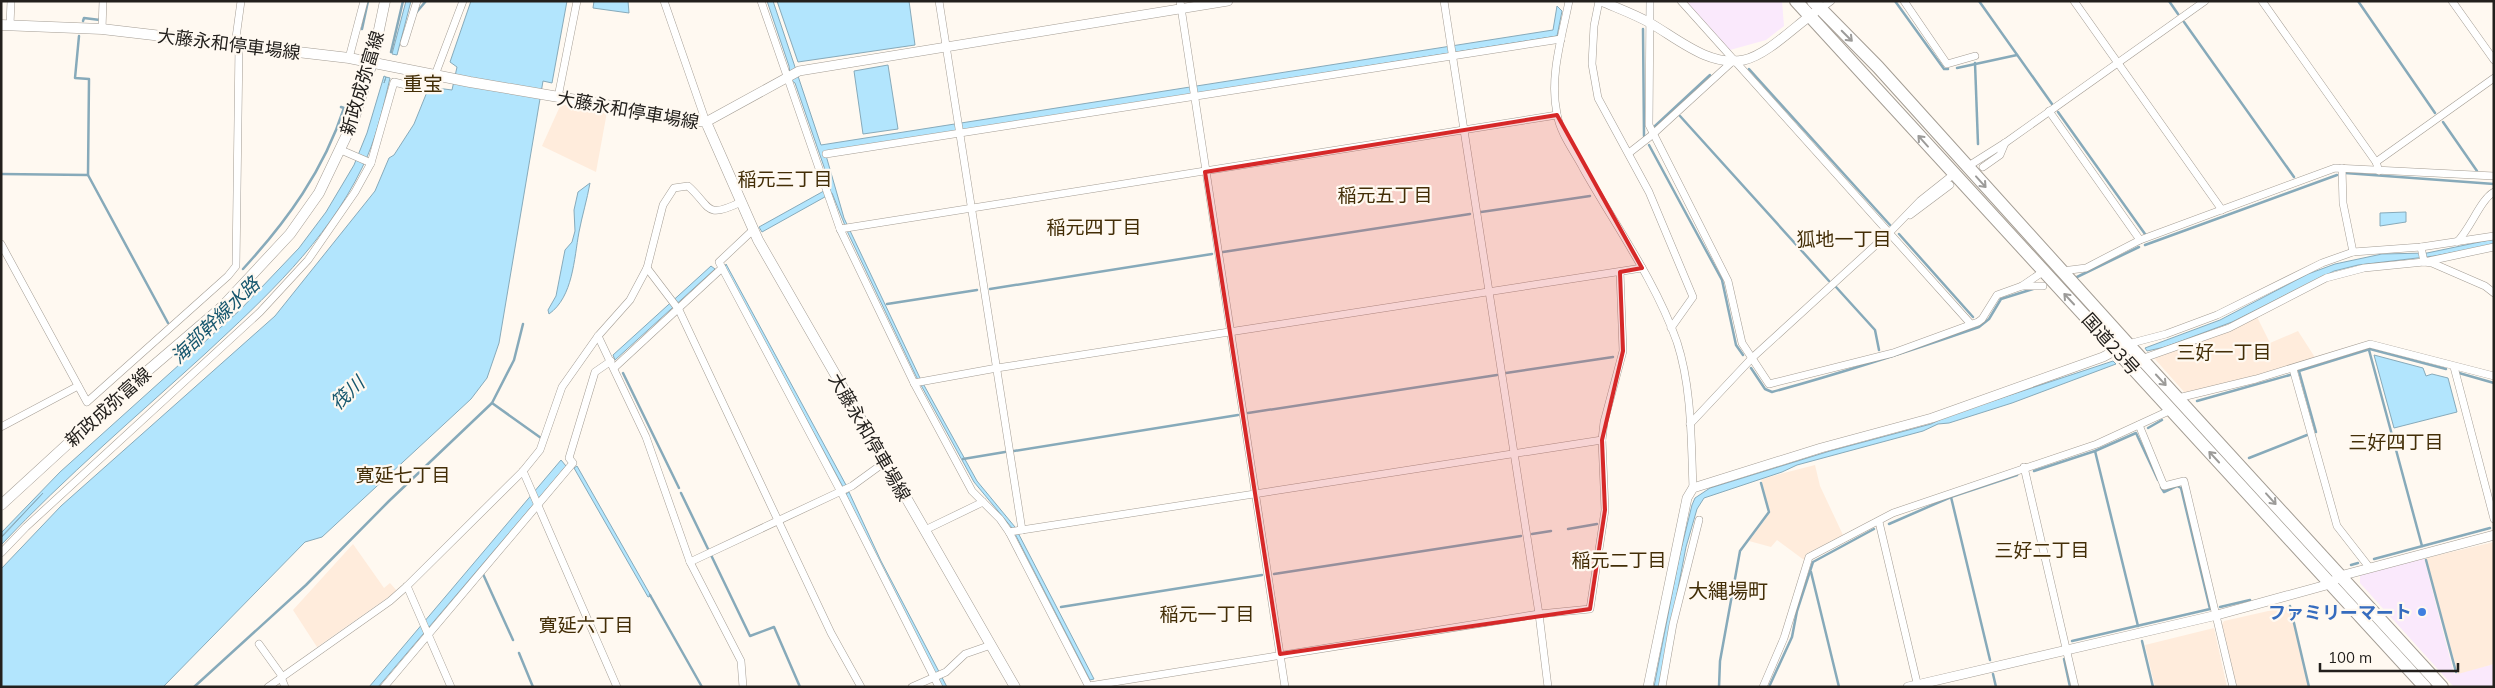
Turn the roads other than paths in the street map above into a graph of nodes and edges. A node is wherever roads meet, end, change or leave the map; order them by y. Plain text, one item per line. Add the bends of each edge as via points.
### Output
1 (11, 1) edge
2 (103, 1) edge
3 (241, 1) edge
4 (364, 1) edge
5 (385, 1) edge
6 (417, 1) edge
7 (463, 1) edge
8 (577, 1) edge
9 (664, 1) edge
10 (761, 1) edge
11 (939, 1) edge
12 (1228, 1) edge
13 (1444, 1) edge
14 (1569, 1) edge
15 (1600, 1) edge
16 (1650, 1) edge
17 (1681, 1) edge
18 (1796, 1) edge
19 (1904, 1) edge
20 (2074, 1) edge
21 (2205, 1) edge
22 (2262, 1) edge
23 (2452, 1) edge
24 (1821, 4) edge
25 (1180, 5) edge
26 (1809, 16) junction
27 (1648, 22) junction
28 (6, 25) edge
29 (102, 29) junction
30 (1561, 39) junction
31 (404, 43) dead end
32 (237, 45) junction
33 (946, 46) junction
34 (1452, 55) junction
35 (1975, 56) dead end
36 (349, 58) junction
37 (1734, 60) junction
38 (2494, 60) edge
39 (372, 63) junction
40 (2118, 63) junction
41 (413, 71) junction
42 (435, 75) junction
43 (788, 76) junction
44 (2494, 78) edge
45 (1194, 96) junction
46 (558, 97) junction
47 (2049, 112) junction
48 (1557, 115) junction
49 (706, 122) junction
50 (1464, 131) junction
51 (960, 133) junction
52 (1652, 135) junction
53 (2005, 143) junction
54 (345, 152) junction
55 (1629, 153) junction
56 (826, 154) dead end
57 (369, 162) junction
58 (2376, 162) junction
59 (1967, 167) junction
60 (1983, 168) dead end
61 (2342, 168) junction
62 (2379, 171) junction
63 (1205, 172) junction
64 (2494, 176) edge
65 (1952, 180) junction
66 (2494, 192) edge
67 (741, 202) junction
68 (972, 207) junction
69 (2222, 210) junction
70 (1902, 220) junction
71 (845, 228) junction
72 (753, 230) junction
73 (1890, 232) junction
74 (2494, 236) edge
75 (2140, 240) junction
76 (2457, 242) junction
77 (1, 244) edge
78 (2494, 247) edge
79 (2353, 252) junction
80 (2422, 254) junction
81 (647, 268) junction
82 (722, 268) junction
83 (1642, 268) junction
84 (2086, 268) junction
85 (2044, 271) junction
86 (2061, 271) junction
87 (1620, 272) junction
88 (2074, 275) dead end
89 (2022, 286) junction
90 (2043, 286) dead end
91 (1488, 293) junction
92 (2494, 293) edge
93 (677, 308) junction
94 (1970, 323) junction
95 (1671, 328) junction
96 (1231, 333) junction
97 (598, 336) junction
98 (2128, 344) junction
99 (2116, 350) junction
100 (1752, 358) junction
101 (2141, 359) junction
102 (612, 365) junction
103 (2454, 367) junction
104 (997, 368) junction
105 (2294, 369) junction
106 (2494, 376) edge
107 (918, 382) junction
108 (78, 386) junction
109 (2178, 398) junction
110 (2171, 410) junction
111 (1690, 424) junction
112 (2139, 425) junction
113 (1, 427) edge
114 (1602, 440) junction
115 (1514, 453) junction
116 (885, 462) junction
117 (2024, 467) junction
118 (523, 471) junction
119 (1693, 488) junction
120 (841, 492) junction
121 (1255, 495) junction
122 (982, 502) junction
123 (538, 503) junction
124 (1, 505) edge
125 (2494, 519) edge
126 (1699, 520) dead end
127 (778, 521) junction
128 (1879, 522) junction
129 (925, 530) junction
130 (1015, 531) junction
131 (2494, 536) edge
132 (1, 553) edge
133 (690, 562) junction
134 (2369, 567) junction
135 (2335, 580) junction
136 (407, 586) junction
137 (1539, 614) junction
138 (2217, 616) junction
139 (428, 633) junction
140 (259, 644) dead end
141 (991, 645) junction
142 (2067, 650) junction
143 (1280, 654) junction
144 (938, 675) junction
145 (281, 676) junction
146 (1089, 686) edge
147 (1914, 686) edge
148 (268, 687) edge
149 (285, 687) edge
150 (384, 687) edge
151 (451, 687) edge
152 (617, 687) edge
153 (743, 687) edge
154 (861, 687) edge
155 (912, 687) edge
156 (939, 687) edge
157 (1015, 687) edge
158 (1285, 687) edge
159 (1548, 687) edge
160 (1648, 687) edge
161 (1662, 687) edge
162 (1763, 687) edge
163 (2076, 687) edge
164 (2233, 687) edge
165 (2425, 687) edge
166 (2442, 687) edge

1 - 28 street
2 - 29 street
3 - 32 street
4 - 36 street
5 - 39 main road, 新政成弥富線
6 - 31 street
7 - 42 street
8 - 46 street
9 - 49 street
10 - 43 street
11 - 33 street
12 - 25 street
13 - 34 street
14 - 30 street
15 - 27 street
15 - 55 street via 1594,26 1594,84 1605,113
16 - 27 street
17 - 37 street
18 - 26 highway, 国道23号
19 - 35 street via 1947,64
20 - 40 street
21 - 40 street
22 - 58 street
23 - 38 street
24 - 26 street
24 -> 59 highway, 国道23号
25 - 33 street
25 - 45 street
26 - 37 street via 1757,54 1745,60
65 -> 26 highway, 国道23号
27 - 37 street via 1702,54
27 - 52 street via 1649,125
28 - 29 main road, 大藤永和停車場線
29 - 32 main road, 大藤永和停車場線
30 - 34 street
30 - 48 street via 1554,91
32 - 36 main road, 大藤永和停車場線
32 - 108 street via 236,266 87,402
33 - 43 street
33 - 51 street
34 - 45 street
34 - 50 street
36 - 39 main road, 大藤永和停車場線
37 - 52 street
37 - 73 street
39 - 41 main road, 大藤永和停車場線
39 - 54 main road, 新政成弥富線
40 - 47 street
40 - 69 street
41 - 42 main road, 大藤永和停車場線
41 - 57 street via 410,86 394,82
42 - 46 main road, 大藤永和停車場線
43 - 49 street
43 - 71 street via 824,187
44 - 58 street
45 - 51 street
45 - 63 street
46 - 49 main road, 大藤永和停車場線
47 - 53 street
47 - 75 street
48 - 50 street
48 - 83 street via 1596,192
49 - 67 main road, 大藤永和停車場線
50 - 63 street
50 - 91 street
51 - 56 street
51 - 68 street
52 - 55 street
52 - 100 street via 1728,281 1742,343
53 - 59 street
53 - 60 street via 2000,154
54 - 57 street
54 - 124 main road, 新政成弥富線 via 275,251 227,302
55 - 95 street via 1693,297
57 - 132 street via 355,192 313,253 260,312
58 - 62 street
59 -> 86 highway, 国道23号
61 - 62 street
61 - 69 street via 2334,168
61 - 79 street via 2343,203
62 - 64 street
63 - 68 street
63 - 96 street
65 - 70 street
65 - 70 street via 1920,201
65 - 85 highway, 国道23号
66 - 76 street via 2486,197 2467,232
67 - 72 main road, 大藤永和停車場線
67 - 81 street via 726,210 711,210 688,186 674,188 663,205
68 - 71 street
68 - 104 street
69 - 75 street
70 - 73 street
71 - 107 street
72 - 82 street via 719,262
72 - 116 main road, 大藤永和停車場線
73 - 94 street
73 - 100 street
74 - 76 street
75 - 84 street
76 - 80 street
77 - 108 street
78 - 80 street
79 - 80 street
79 - 98 street via 2322,263 2217,315
80 - 92 street
80 - 101 street via 2326,278 2229,328
81 - 93 street
81 - 97 street via 630,300
82 - 93 street
82 - 120 street
83 - 87 street
83 - 95 street
84 - 86 street
84 - 88 street
85 - 89 street
99 -> 85 highway, 国道23号
86 - 98 highway, 国道23号
87 - 91 street
87 - 114 street via 1623,351
89 - 90 street
89 - 94 street via 1998,295 1982,319
91 - 96 street
91 - 115 street
93 - 102 street
93 - 127 street
94 - 100 street via 1893,353 1773,385
95 - 111 street via 1685,379
96 - 104 street
96 - 121 street
97 - 102 street
97 - 118 street via 562,387 540,450
98 - 99 street
98 - 101 highway, 国道23号
99 - 110 highway, 国道23号
99 - 119 street via 1932,418
100 - 111 street
101 -> 109 highway, 国道23号
102 - 123 street via 595,372 569,458 573,463
102 - 133 street via 649,445
103 - 105 street via 2370,344
103 - 106 street
103 - 125 street
104 - 107 street
104 - 130 street
105 - 109 street
105 - 134 street via 2337,526
107 - 122 street via 972,491
108 - 113 street
109 -> 135 highway, 国道23号
110 - 112 street
135 -> 110 highway, 国道23号
111 - 119 street
112 - 117 street via 2097,444
112 - 138 street via 2164,486 2184,481
114 - 115 street
114 - 137 street via 1605,510 1590,609
115 - 121 street
115 - 137 street
116 - 120 street
116 - 129 main road, 大藤永和停車場線
117 - 128 street via 1894,513
117 - 142 street
118 - 123 street
118 - 136 street
119 - 160 street via 1687,498
120 - 127 street
120 - 144 street
121 - 130 street
121 - 143 street
122 - 129 street
122 - 130 street
123 - 139 street
123 - 152 street
126 - 161 street via 1673,624
127 - 133 street
127 - 154 street via 830,633
128 - 147 street
128 - 162 street via 1809,557 1784,638
129 - 141 main road, 大藤永和停車場線
130 - 146 street
131 - 134 street
133 - 153 street via 741,660
134 - 135 street
135 - 138 street
135 - 165 highway, 国道23号
135 - 166 highway, 国道23号
136 - 139 street
136 - 145 street
137 - 143 street
137 - 159 street
138 - 142 street
138 - 164 street
139 - 150 street
139 - 151 street
140 - 145 street
141 - 144 street via 965,654
141 - 157 main road, 大藤永和停車場線
142 - 147 street
142 - 163 street
143 - 146 street
143 - 158 street
144 - 155 street
144 - 156 street
145 - 148 street
145 - 149 street

